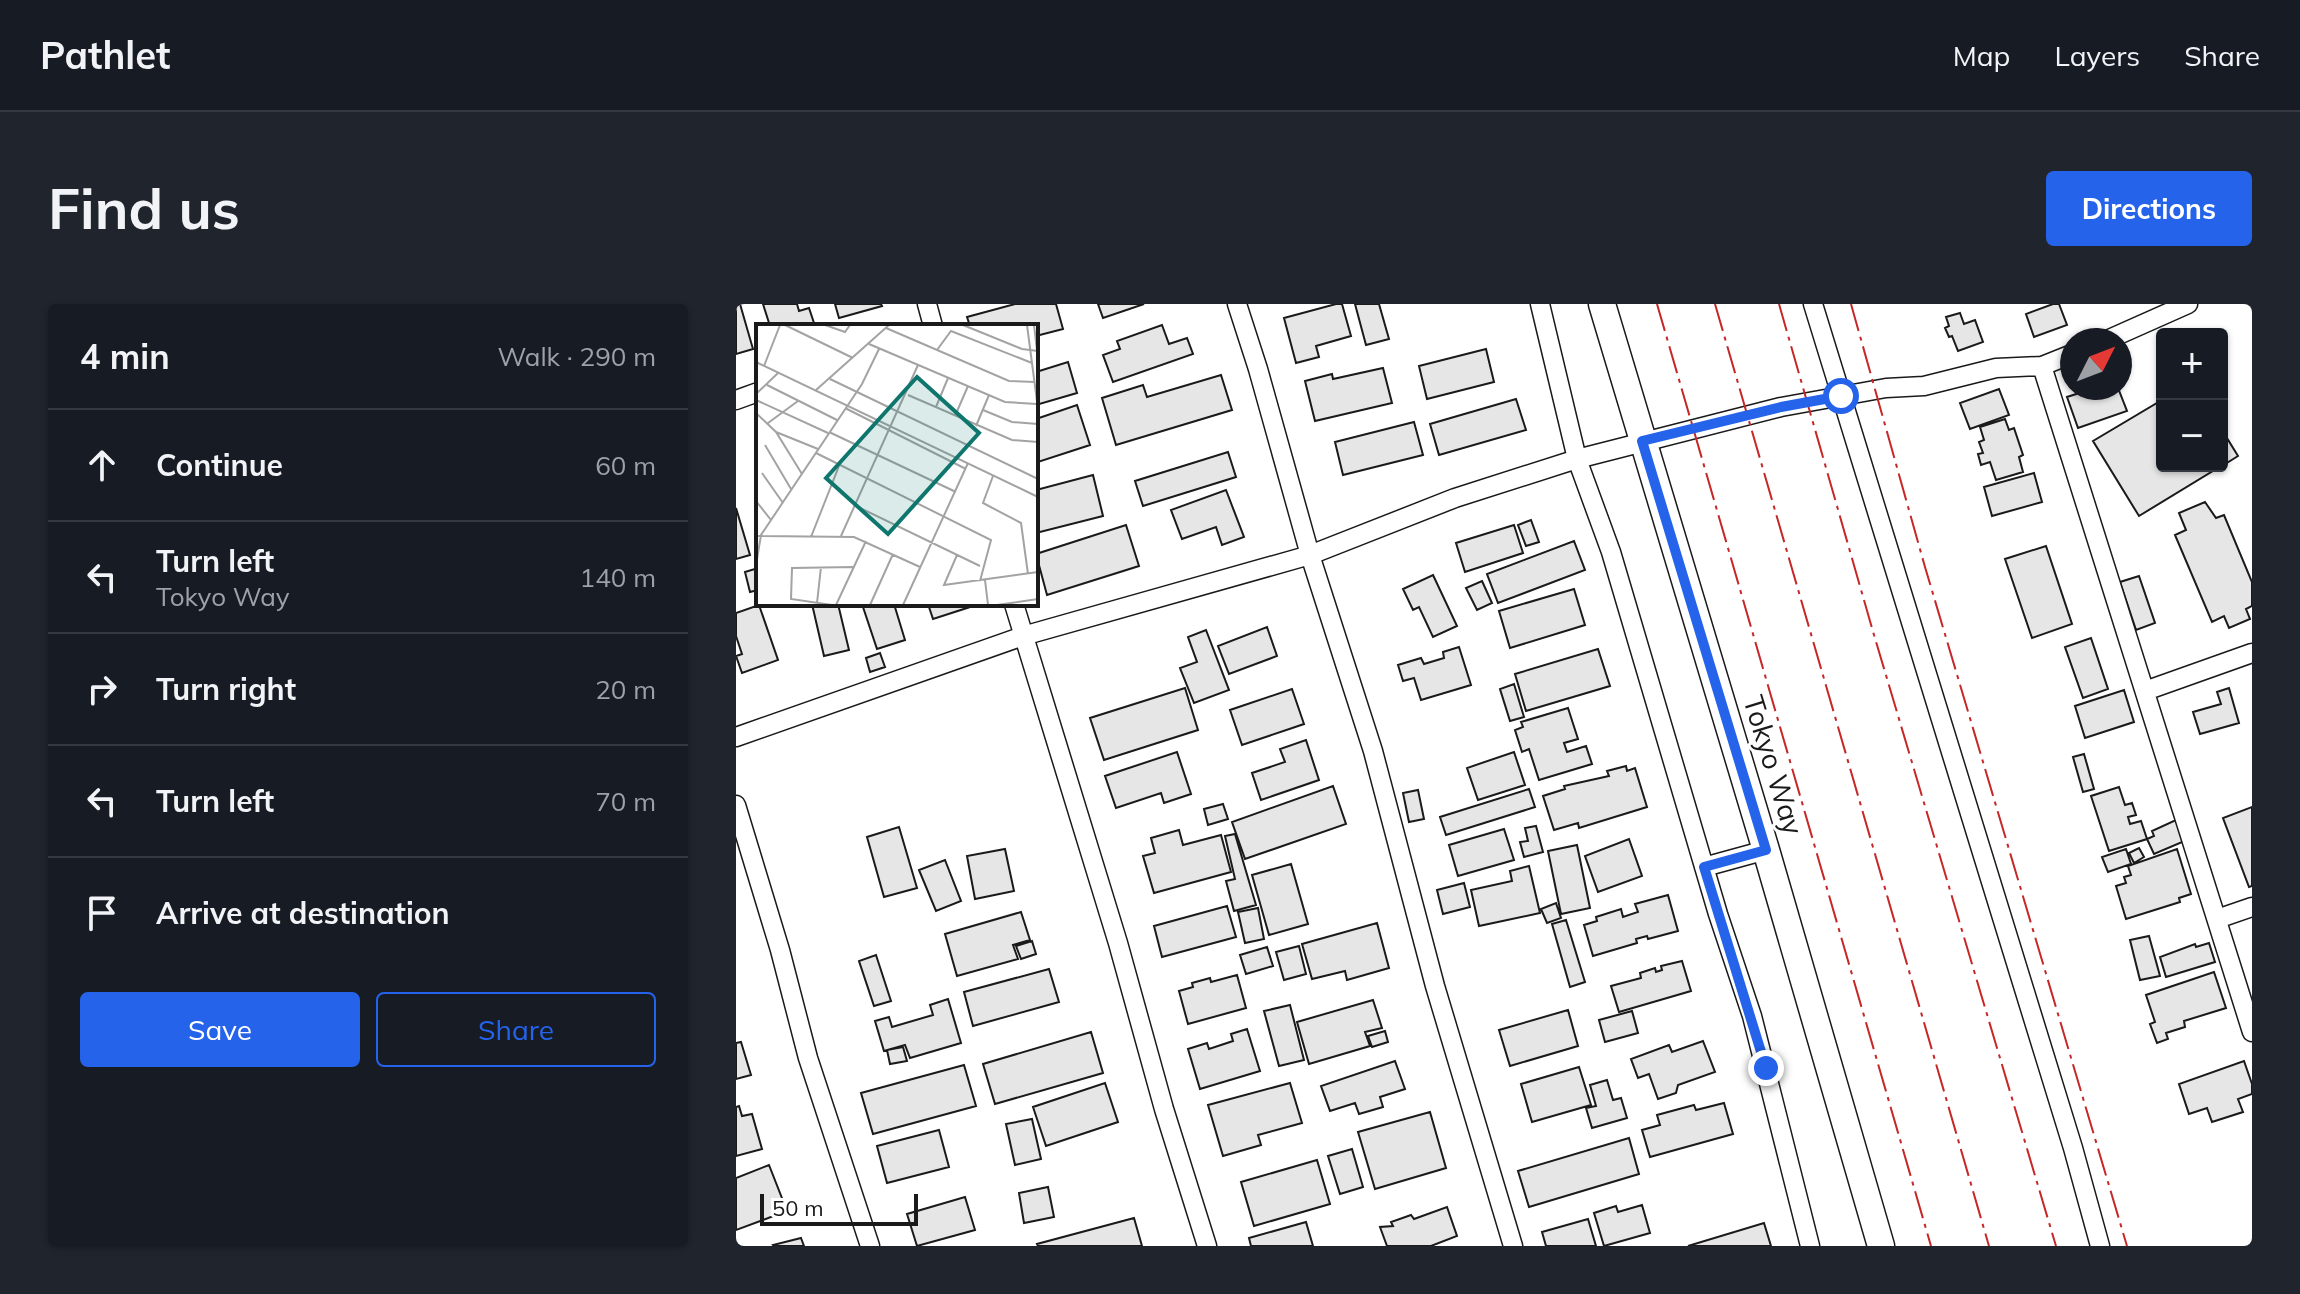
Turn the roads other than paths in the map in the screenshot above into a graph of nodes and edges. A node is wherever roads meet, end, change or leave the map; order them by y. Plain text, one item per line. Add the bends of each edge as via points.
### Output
1 (927, 304) edge
2 (1237, 304) edge
3 (1540, 304) edge
4 (1602, 304) edge
5 (1813, 304) edge
6 (2188, 304) edge
7 (932, 324) edge
8 (2132, 329) edge
9 (2060, 359) edge
10 (2042, 366) junction
11 (756, 393) edge
12 (1841, 396) junction
13 (736, 400) edge
14 (1642, 441) junction
15 (1577, 459) junction
16 (1310, 555) junction
17 (1015, 606) edge
18 (1023, 636) junction
19 (2252, 653) edge
20 (2145, 691) junction
21 (736, 737) edge
22 (736, 805) edge
23 (1766, 850) junction
24 (1704, 867) junction
25 (2252, 907) edge
26 (2217, 919) junction
27 (2252, 1032) edge
28 (870, 1246) edge
29 (1207, 1246) edge
30 (1513, 1246) edge
31 (1810, 1246) edge
32 (1881, 1246) edge
33 (2100, 1246) edge

1 - 7 street
2 - 16 street
3 - 15 street
4 - 14 main road, Tokyo Way
5 - 12 street
6 - 8 street
9 - 10 street
10 - 12 street via 1996,368 1924,386
10 - 20 street
11 - 13 street
12 - 14 street
12 - 33 street
14 - 15 street
14 - 23 main road, Tokyo Way
15 - 16 street via 1455,498
15 - 24 street via 1611,552
16 - 18 street
16 - 30 street via 1373,751 1435,986
17 - 18 street
18 - 21 street
18 - 29 street
19 - 20 street
20 - 26 street
22 - 28 street via 808,1058
23 - 24 street
23 - 32 main road, Tokyo Way
24 - 31 street via 1752,1016
25 - 26 street
26 - 27 street

